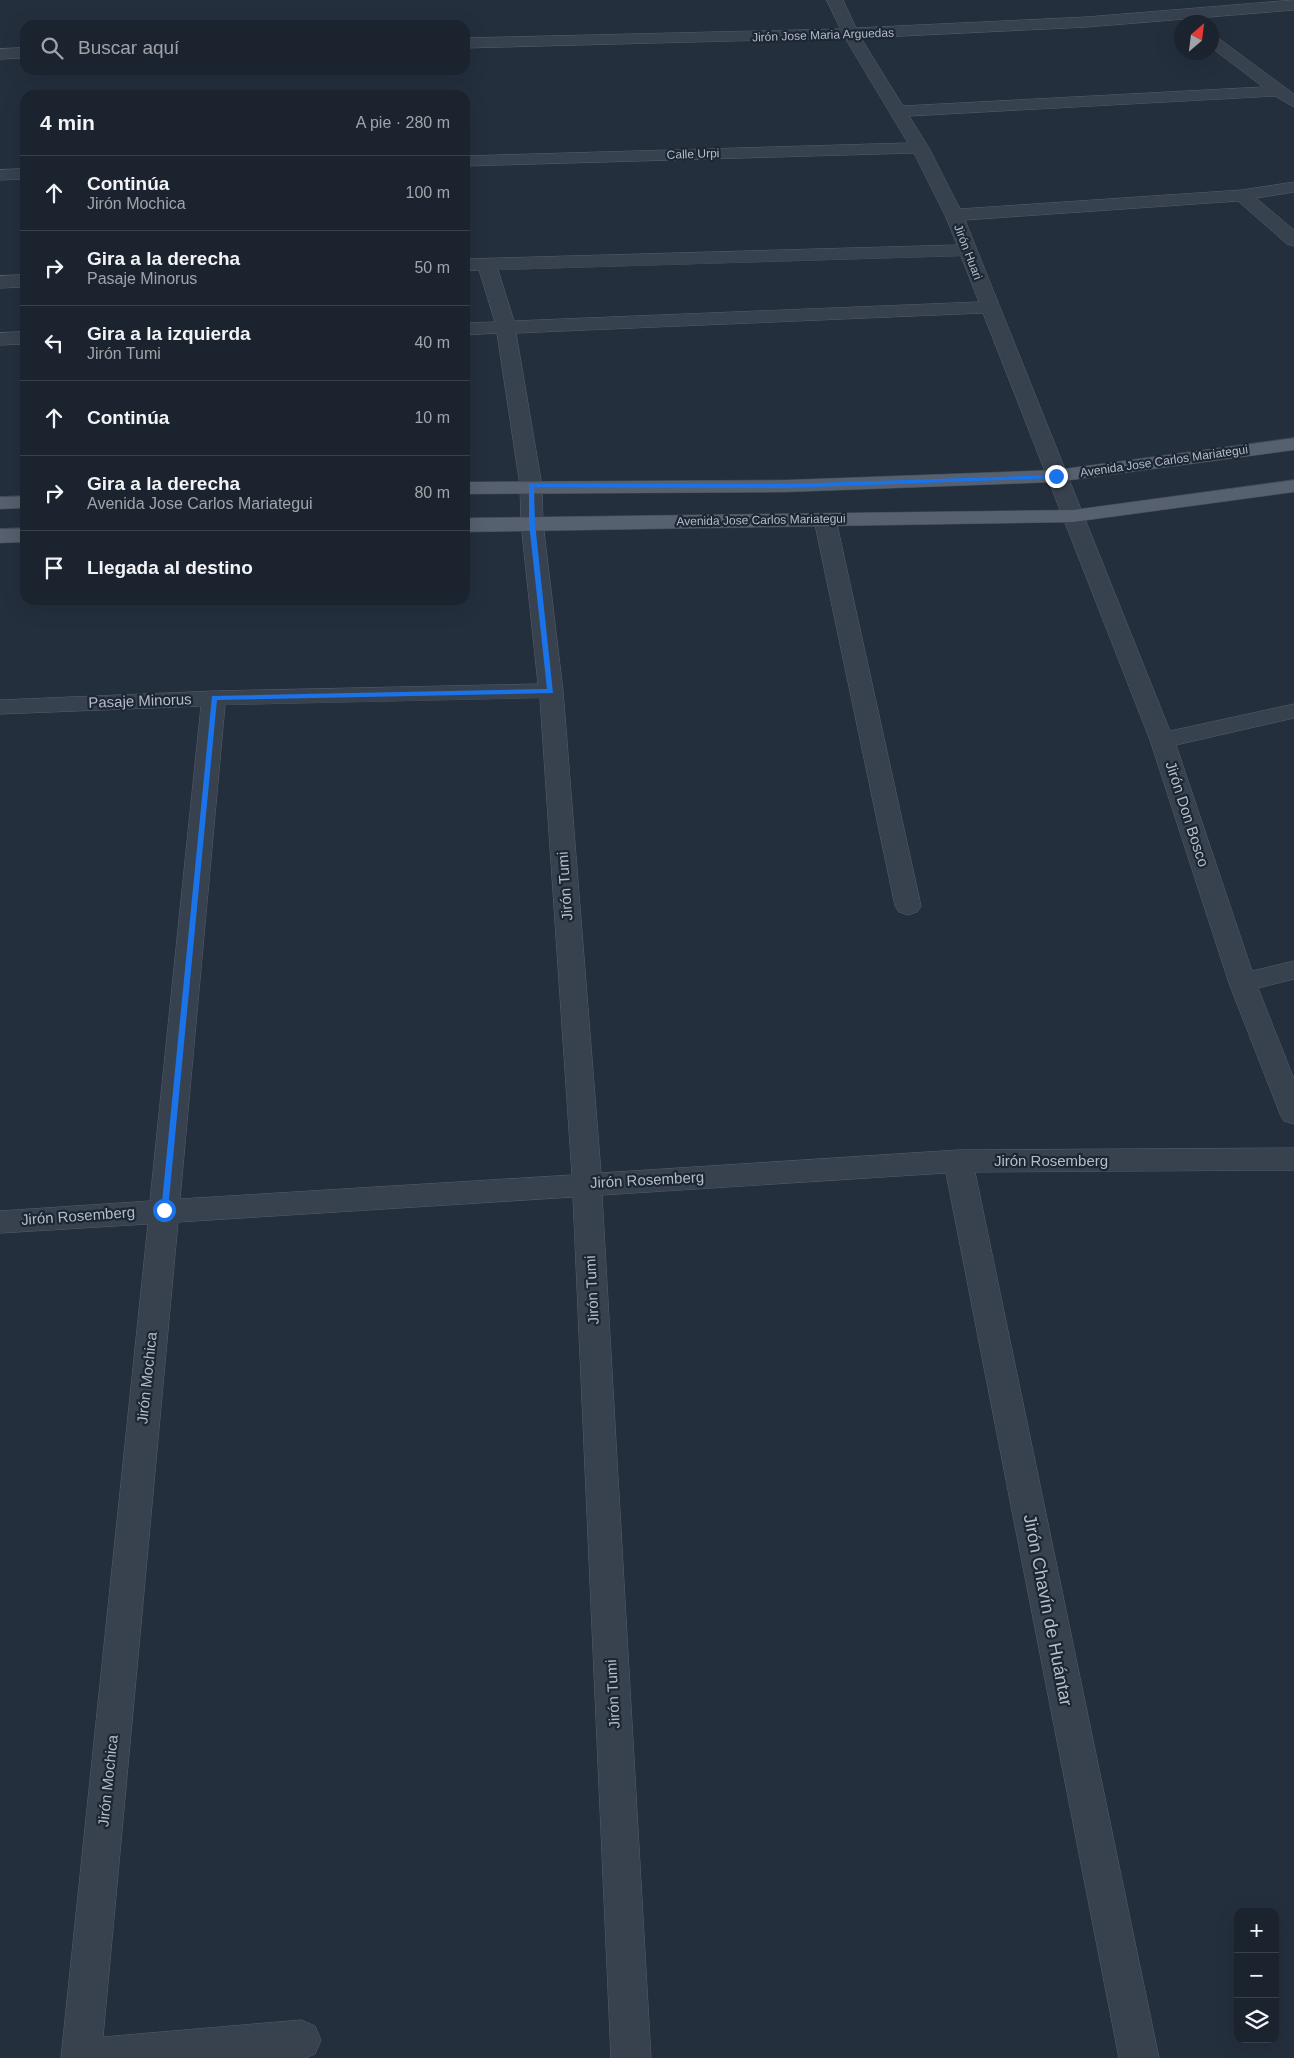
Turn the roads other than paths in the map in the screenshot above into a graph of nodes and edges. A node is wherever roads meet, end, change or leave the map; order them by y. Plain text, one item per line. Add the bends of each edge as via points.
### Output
1 (835, 0) edge
2 (1163, 0) edge
3 (1294, 5) edge
4 (1179, 15) edge
5 (1219, 15) edge
6 (1174, 20) edge
7 (851, 35) junction
8 (470, 43) edge
9 (1219, 46) edge
10 (20, 53) edge
11 (0, 54) edge
12 (1278, 91) junction
13 (1294, 102) edge
14 (898, 111) junction
15 (920, 148) junction
16 (470, 161) edge
17 (20, 174) edge
18 (0, 175) edge
19 (1294, 187) edge
20 (1242, 195) junction
21 (954, 215) junction
22 (1294, 240) edge
23 (968, 250) junction
24 (487, 264) junction
25 (470, 265) edge
26 (20, 281) edge
27 (0, 282) edge
28 (989, 308) junction
29 (506, 328) junction
30 (470, 329) edge
31 (20, 338) edge
32 (0, 339) edge
33 (1294, 444) edge
34 (1056, 476) junction
35 (531, 486) junction
36 (1294, 486) edge
37 (470, 488) edge
38 (20, 502) edge
39 (0, 503) edge
40 (1073, 516) junction
41 (825, 520) junction
42 (532, 523) junction
43 (470, 525) edge
44 (20, 535) edge
45 (0, 536) edge
46 (551, 691) junction
47 (214, 698) junction
48 (0, 707) edge
49 (1294, 711) edge
50 (1162, 740) junction
51 (908, 906) dead end
52 (1294, 970) edge
53 (1242, 983) junction
54 (1294, 1114) edge
55 (1294, 1159) edge
56 (958, 1162) junction
57 (587, 1184) junction
58 (164, 1210) junction
59 (0, 1222) edge
60 (300, 2040) dead end
61 (81, 2058) edge
62 (89, 2058) edge
63 (631, 2058) edge
64 (1139, 2058) edge

1 - 7 street, Jirón Huari
2 - 4 street
3 - 5 street, Jirón Jose Maria Arguedas
6 - 7 street, Jirón Jose Maria Arguedas
7 - 8 street, Jirón Jose Maria Arguedas
7 - 14 street, Jirón Huari
9 - 12 street
10 - 11 street
12 - 13 street
12 - 14 street
14 - 15 street, Jirón Huari
15 - 16 street, Calle Urpi
15 - 21 street, Jirón Huari
17 - 18 street
19 - 20 street
20 - 21 street
20 - 22 street
21 - 23 street, Jirón Huari
23 - 24 street
23 - 28 street, Jirón Huari
24 - 25 street
24 - 29 street, Jirón Tumi
26 - 27 street
28 - 29 street
28 - 34 street, Jirón Huari
29 - 30 street
29 - 35 street, Jirón Tumi
31 - 32 street
33 - 34 main road, Avenida Jose Carlos Mariategui
34 - 35 main road, Avenida Jose Carlos Mariategui via 787,486
34 - 40 street, Jirón Huari
35 - 37 main road, Avenida Jose Carlos Mariategui
35 - 42 street, Jirón Tumi
36 - 40 main road, Avenida Jose Carlos Mariategui
38 - 39 main road
40 - 41 main road, Avenida Jose Carlos Mariategui
40 - 50 street, Jirón Don Bosco
41 - 42 main road, Avenida Jose Carlos Mariategui
41 - 51 street
42 - 43 main road, Avenida Jose Carlos Mariategui
42 - 46 street, Jirón Tumi
44 - 45 main road
46 - 47 street, Pasaje Minorus
46 - 57 street, Jirón Tumi
47 - 48 street, Pasaje Minorus
47 - 58 street, Jirón Mochica
49 - 50 street
50 - 53 street, Jirón Don Bosco
52 - 53 street
53 - 54 street, Jirón Don Bosco
55 - 56 street, Jirón Rosemberg
56 - 57 street, Jirón Rosemberg
56 - 64 street, Jirón Chavín de Huántar
57 - 58 street, Jirón Rosemberg
57 - 63 street, Jirón Tumi
58 - 59 street, Jirón Rosemberg
58 - 61 street, Jirón Mochica
60 - 62 street

